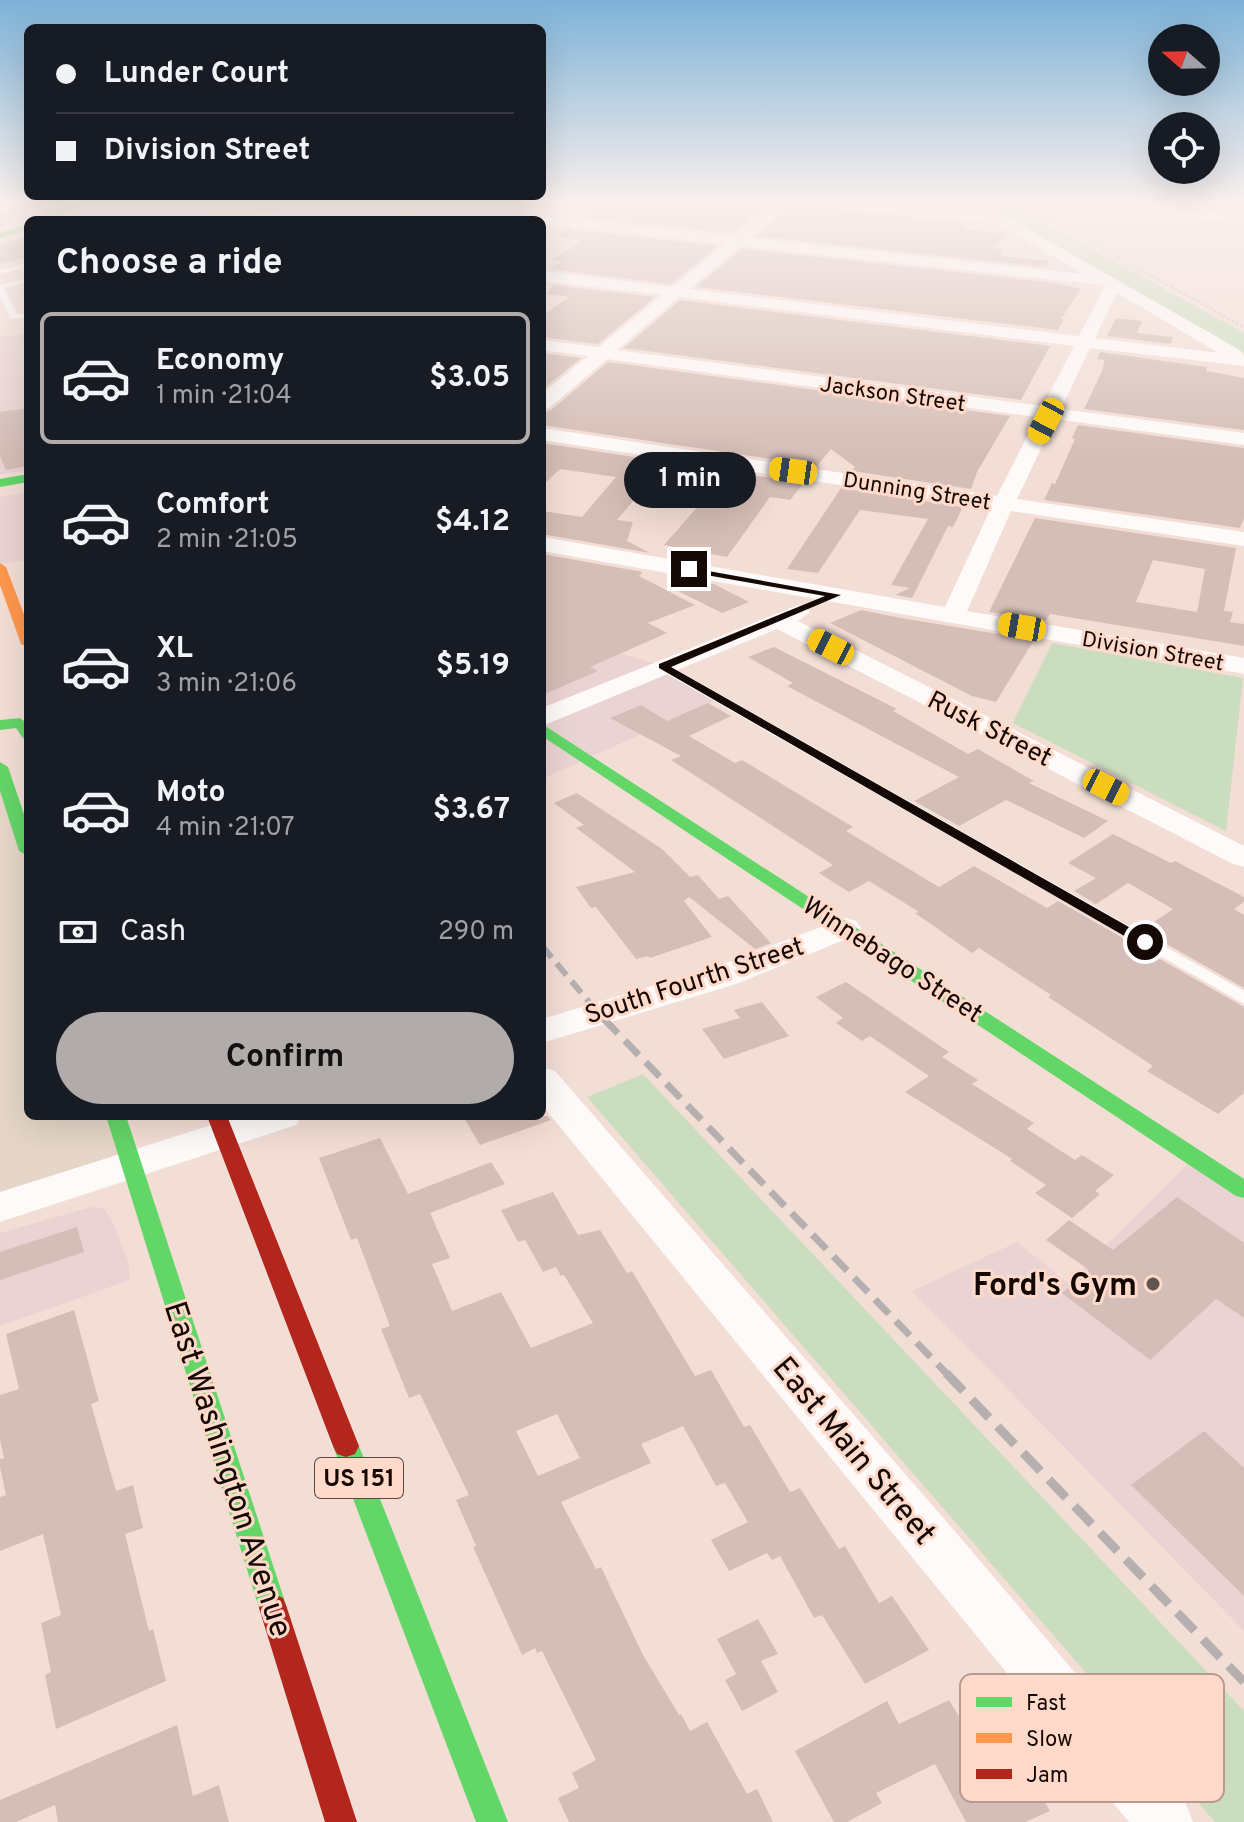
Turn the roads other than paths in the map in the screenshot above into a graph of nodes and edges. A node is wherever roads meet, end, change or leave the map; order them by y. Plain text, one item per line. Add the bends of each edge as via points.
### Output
1 (0, 287) edge
2 (632, 287) edge
3 (679, 287) edge
4 (1107, 287) edge
5 (1116, 287) edge
6 (673, 292) junction
7 (24, 316) edge
8 (1085, 342) junction
9 (546, 346) edge
10 (602, 353) junction
11 (1244, 360) edge
12 (546, 401) edge
13 (1049, 414) junction
14 (546, 435) edge
15 (1244, 439) edge
16 (24, 479) edge
17 (0, 483) edge
18 (1004, 503) junction
19 (1244, 539) edge
20 (546, 545) edge
21 (0, 567) edge
22 (836, 595) junction
23 (21, 601) edge
24 (953, 615) junction
25 (778, 620) junction
26 (663, 666) junction
27 (1244, 666) edge
28 (546, 716) edge
29 (0, 725) edge
30 (24, 729) edge
31 (546, 732) edge
32 (0, 767) edge
33 (24, 839) edge
34 (1244, 858) edge
35 (845, 928) junction
36 (1244, 998) edge
37 (546, 1030) edge
38 (546, 1085) edge
39 (117, 1120) edge
40 (255, 1120) edge
41 (221, 1125) edge
42 (132, 1164) junction
43 (1241, 1184) edge
44 (0, 1207) edge
45 (1043, 1674) edge
46 (1148, 1802) edge
47 (341, 1822) edge
48 (492, 1822) edge
49 (1165, 1822) edge

1 - 7 lane via 14,317
2 - 6 street
3 - 6 street
4 - 8 street
5 - 11 street
6 - 8 street
6 - 10 street
8 - 11 street
8 - 13 street
9 - 10 street, Jackson Street
10 - 12 street
10 - 13 street, Jackson Street
13 - 15 street, Jackson Street
13 - 18 street
14 - 18 street, Dunning Street
16 - 17 main road
18 - 19 street, Dunning Street
18 - 24 street
20 - 22 street, Division Street
21 - 23 main road
22 - 24 street, Division Street
22 - 25 street
24 - 27 street, Division Street
25 - 26 street
25 - 34 street, Rusk Street
26 - 28 street
26 - 36 lane
29 - 30 main road via 20,723
31 - 35 main road, Winnebago Street
32 - 33 main road
35 - 37 street, South Fourth Street via 724,976
35 - 43 main road, Winnebago Street
38 - 45 street, East Main Street
39 - 42 main road, East Washington Avenue
40 - 41 street
41 - 42 street
41 - 48 main road, US 151
42 - 44 street
42 - 47 main road, East Washington Avenue
46 - 49 street, East Main Street

